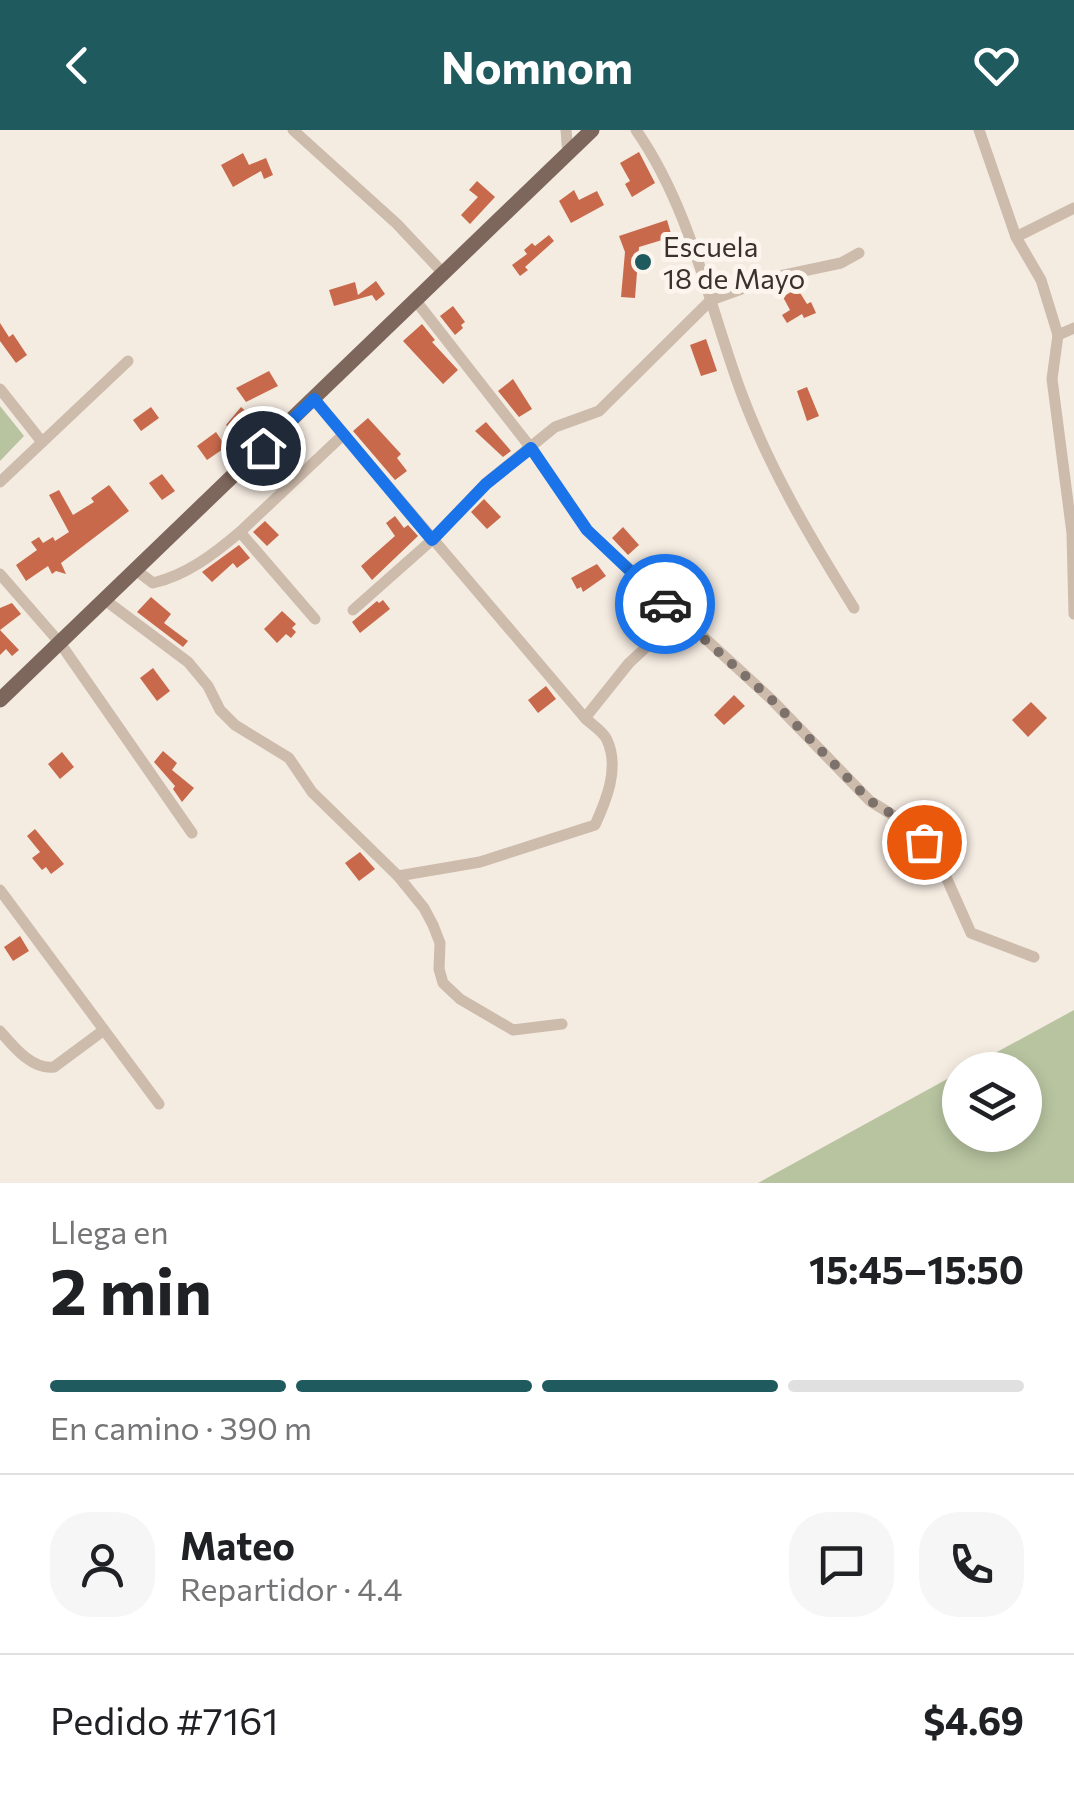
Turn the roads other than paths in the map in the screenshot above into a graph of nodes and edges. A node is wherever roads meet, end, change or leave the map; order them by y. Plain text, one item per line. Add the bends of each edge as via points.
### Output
1 (293, 130) edge
2 (566, 130) edge
3 (592, 130) edge
4 (636, 130) edge
5 (978, 130) edge
6 (568, 154) junction
7 (1074, 208) edge
8 (1016, 237) junction
9 (859, 254) dead end
10 (444, 274) junction
11 (711, 300) junction
12 (416, 301) junction
13 (1074, 328) edge
14 (1058, 334) junction
15 (128, 361) dead end
16 (0, 389) edge
17 (314, 399) junction
18 (344, 434) junction
19 (42, 442) junction
20 (531, 448) junction
21 (1068, 459) edge
22 (0, 482) edge
23 (240, 532) junction
24 (432, 540) junction
25 (136, 570) junction
26 (0, 574) edge
27 (106, 600) junction
28 (1074, 602) edge
29 (854, 608) dead end
30 (353, 610) dead end
31 (1074, 614) edge
32 (679, 617) junction
33 (315, 619) dead end
34 (60, 643) junction
35 (0, 700) edge
36 (584, 718) junction
37 (192, 833) dead end
38 (398, 876) junction
39 (0, 890) edge
40 (1034, 957) dead end
41 (562, 1024) dead end
42 (104, 1030) junction
43 (0, 1032) edge
44 (159, 1104) dead end

1 - 10 street
2 - 6 street
3 - 6 main road
4 - 11 street via 655,156
5 - 8 street
6 - 10 main road
7 - 8 street
8 - 14 street via 1041,280
9 - 11 street
10 - 12 main road
11 - 20 street via 599,411 555,427
11 - 29 street via 741,393 790,504
12 - 17 main road
12 - 20 street
13 - 14 street
14 - 21 street via 1052,379
15 - 19 street
16 - 19 street
17 - 18 street
17 - 25 main road
18 - 23 street
18 - 24 street
19 - 22 street
20 - 24 street
20 - 32 street via 587,530
21 - 28 street
23 - 25 street via 172,579 153,583
23 - 33 street
24 - 30 street
24 - 36 street
25 - 27 main road
26 - 34 street
27 - 34 main road
27 - 38 street via 188,662 235,726 289,758 312,792
28 - 31 street
32 - 36 street
32 - 40 street via 870,801 909,824 938,859 972,933
34 - 35 main road
34 - 37 street
36 - 38 street via 607,739 611,766 595,826 480,862
38 - 41 street via 434,925 442,982 460,999 513,1030
39 - 42 street
42 - 43 street via 47,1068
42 - 44 street

